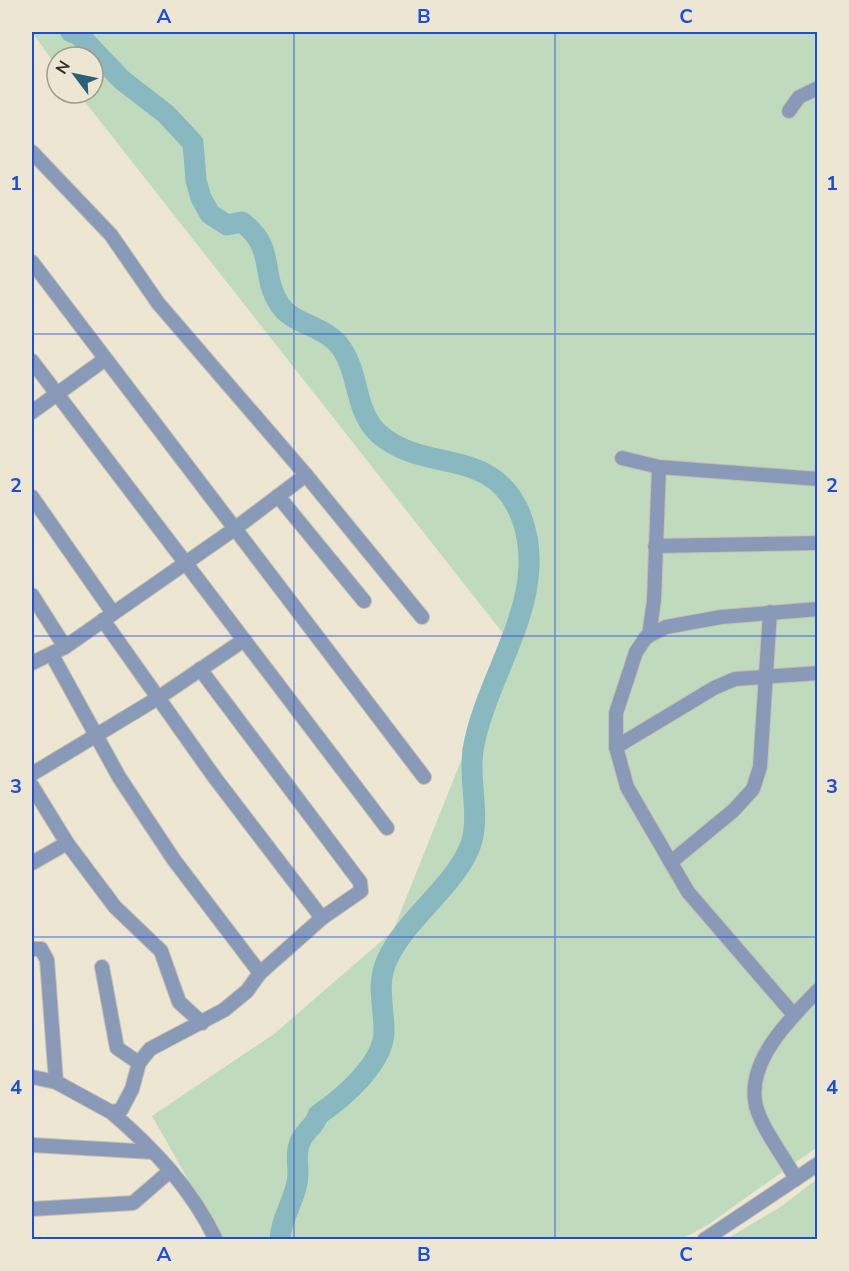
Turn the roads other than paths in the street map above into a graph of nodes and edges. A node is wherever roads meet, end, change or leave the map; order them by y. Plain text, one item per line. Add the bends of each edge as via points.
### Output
1 (818, 88) edge
2 (789, 111) dead end
3 (32, 152) edge
4 (32, 262) edge
5 (104, 360) junction
6 (32, 361) edge
7 (57, 394) junction
8 (32, 412) edge
9 (622, 458) dead end
10 (659, 467) junction
11 (306, 475) junction
12 (818, 479) edge
13 (278, 496) junction
14 (32, 497) edge
15 (233, 530) junction
16 (818, 543) edge
17 (655, 546) junction
18 (185, 563) junction
19 (32, 595) edge
20 (364, 601) dead end
21 (818, 609) edge
22 (770, 612) junction
23 (108, 617) junction
24 (422, 617) dead end
25 (649, 636) junction
26 (244, 640) junction
27 (65, 647) junction
28 (52, 655) junction
29 (32, 663) edge
30 (200, 669) junction
31 (818, 673) edge
32 (766, 677) junction
33 (158, 698) junction
34 (95, 737) junction
35 (616, 747) junction
36 (33, 769) edge
37 (424, 777) dead end
38 (32, 786) edge
39 (387, 828) dead end
40 (67, 843) junction
41 (671, 862) junction
42 (32, 863) edge
43 (322, 918) junction
44 (32, 949) edge
45 (102, 967) dead end
46 (261, 973) junction
47 (818, 990) edge
48 (794, 1015) junction
49 (202, 1023) junction
50 (139, 1063) junction
51 (32, 1077) edge
52 (56, 1082) junction
53 (111, 1112) junction
54 (32, 1145) edge
55 (153, 1152) junction
56 (818, 1164) edge
57 (170, 1171) junction
58 (796, 1179) junction
59 (32, 1209) edge
60 (216, 1239) edge
61 (704, 1239) edge

1 - 2 street via 799,97
3 - 11 street via 111,235 158,303
4 - 5 street
5 - 7 street
5 - 15 street
6 - 7 street
7 - 8 street
7 - 18 street
9 - 10 street
10 - 12 street
10 - 17 street
11 - 13 street
11 - 24 street
13 - 15 street
13 - 20 street
14 - 23 street
15 - 18 street
15 - 37 street
16 - 17 street
17 - 25 street
18 - 23 street
18 - 26 street
19 - 27 street
21 - 22 street
22 - 25 street via 666,627
22 - 32 street
23 - 27 street
23 - 33 street
25 - 35 street via 636,652 616,713
26 - 30 street
26 - 39 street
27 - 28 street
28 - 29 street
28 - 34 street
30 - 33 street
30 - 43 street via 360,882 358,895
31 - 32 street
32 - 35 street via 735,680 714,688
32 - 41 street via 760,767 753,789 734,810
33 - 34 street
33 - 43 street
34 - 36 street
34 - 46 street via 174,860
35 - 41 street via 627,787
38 - 40 street
40 - 42 street
40 - 49 street via 115,907 161,951 179,1002
41 - 48 street via 695,901
43 - 46 street
44 - 52 street via 41,949 47,960
45 - 50 street via 117,1048
46 - 49 street via 238,999
47 - 48 street
48 - 58 street via 768,1048 755,1100
49 - 50 street via 150,1049
50 - 53 street via 125,1106
51 - 52 street
52 - 53 street
53 - 55 street
54 - 55 street
55 - 57 street
56 - 58 street
57 - 59 street via 133,1203
57 - 60 street via 203,1213
58 - 61 street

